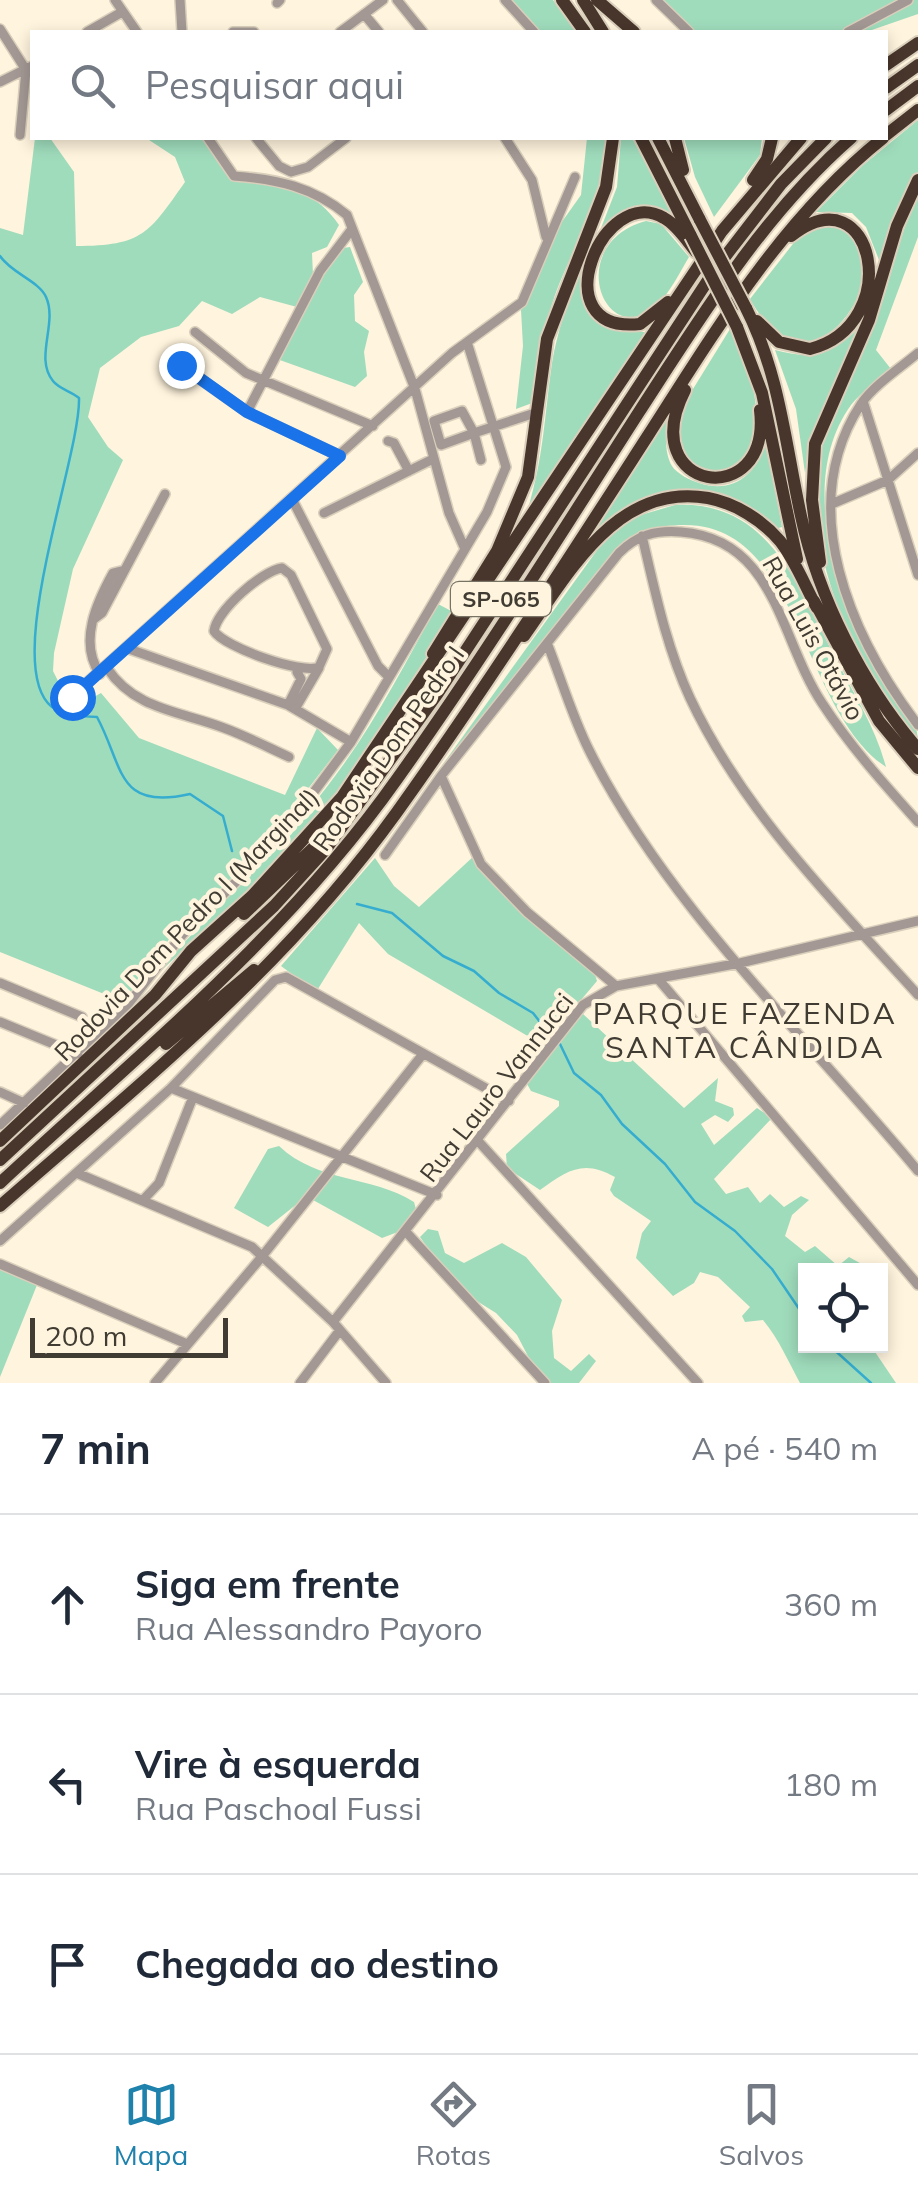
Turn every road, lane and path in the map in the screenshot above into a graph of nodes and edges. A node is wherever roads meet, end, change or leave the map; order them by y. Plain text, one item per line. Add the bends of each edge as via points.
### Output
1 (115, 0) edge
2 (180, 0) edge
3 (382, 0) edge
4 (397, 0) edge
5 (505, 0) edge
6 (562, 0) edge
7 (583, 0) edge
8 (596, 0) edge
9 (656, 0) edge
10 (908, 0) edge
11 (122, 12) junction
12 (364, 14) junction
13 (0, 29) edge
14 (90, 30) edge
15 (135, 30) edge
16 (182, 30) edge
17 (343, 30) edge
18 (376, 30) edge
19 (421, 30) edge
20 (532, 30) edge
21 (583, 30) edge
22 (602, 30) edge
23 (632, 30) edge
24 (687, 30) edge
25 (852, 30) edge
26 (918, 39) edge
27 (888, 53) edge
28 (888, 63) edge
29 (918, 65) edge
30 (29, 68) edge
31 (0, 82) edge
32 (918, 86) edge
33 (888, 87) edge
34 (888, 108) edge
35 (918, 110) edge
36 (888, 133) edge
37 (20, 136) dead end
38 (209, 140) edge
39 (258, 140) edge
40 (343, 140) edge
41 (506, 140) edge
42 (613, 140) edge
43 (642, 140) edge
44 (659, 140) edge
45 (676, 140) edge
46 (772, 140) edge
47 (799, 140) edge
48 (824, 140) edge
49 (850, 140) edge
50 (880, 140) edge
51 (574, 177) dead end
52 (918, 180) edge
53 (700, 220) junction
54 (352, 229) junction
55 (722, 231) junction
56 (546, 237) junction
57 (776, 248) junction
58 (702, 258) junction
59 (687, 283) junction
60 (746, 308) junction
61 (195, 332) dead end
62 (467, 342) junction
63 (744, 344) junction
64 (918, 353) edge
65 (172, 360) dead end
66 (696, 360) junction
67 (263, 380) junction
68 (416, 389) junction
69 (863, 401) junction
70 (247, 412) junction
71 (538, 412) junction
72 (373, 426) junction
73 (493, 427) junction
74 (474, 433) junction
75 (388, 441) dead end
76 (918, 453) edge
77 (340, 456) junction
78 (433, 459) junction
79 (481, 460) dead end
80 (408, 472) junction
81 (888, 480) junction
82 (166, 494) dead end
83 (293, 500) junction
84 (834, 503) junction
85 (324, 513) dead end
86 (642, 536) junction
87 (464, 547) junction
88 (915, 555) edge
89 (820, 574) junction
90 (918, 575) edge
91 (817, 608) junction
92 (548, 643) junction
93 (128, 650) junction
94 (319, 667) junction
95 (294, 670) junction
96 (104, 671) junction
97 (389, 677) junction
98 (72, 697) dead end
99 (406, 705) junction
100 (292, 707) junction
101 (918, 725) edge
102 (351, 742) junction
103 (918, 749) edge
104 (289, 757) dead end
105 (430, 765) junction
106 (918, 768) edge
107 (441, 776) junction
108 (380, 778) junction
109 (918, 822) edge
110 (386, 856) dead end
111 (326, 906) junction
112 (918, 921) edge
113 (862, 933) junction
114 (740, 963) junction
115 (660, 980) junction
116 (0, 983) edge
117 (616, 986) junction
118 (918, 995) edge
119 (155, 996) junction
120 (82, 1017) dead end
121 (0, 1022) edge
122 (78, 1054) junction
123 (422, 1054) junction
124 (170, 1088) junction
125 (0, 1092) edge
126 (100, 1094) junction
127 (193, 1097) junction
128 (509, 1102) junction
129 (24, 1103) junction
130 (0, 1125) edge
131 (0, 1141) edge
132 (479, 1142) junction
133 (342, 1158) junction
134 (0, 1160) edge
135 (918, 1171) edge
136 (79, 1174) junction
137 (0, 1183) edge
138 (437, 1195) junction
139 (142, 1200) junction
140 (0, 1206) edge
141 (407, 1233) junction
142 (0, 1242) edge
143 (260, 1259) junction
144 (0, 1264) edge
145 (918, 1285) edge
146 (337, 1326) junction
147 (187, 1344) junction
148 (154, 1383) edge
149 (300, 1383) edge
150 (386, 1383) edge
151 (545, 1383) edge
152 (698, 1383) edge

1 - 11 street
2 - 16 street
3 - 12 street
4 - 19 street
5 - 20 street
6 - 21 highway
7 - 22 highway
8 - 23 highway
9 - 24 street
10 - 25 street
11 - 14 street
11 - 15 street
12 - 17 street
12 - 18 street
13 - 30 street
26 - 27 highway
26 - 28 highway
29 - 33 highway
30 - 31 street
30 - 37 street
32 - 34 highway
35 - 36 highway, SP-065
38 - 54 street via 234,176 278,180 326,198 347,214
39 - 40 street via 291,172 308,168
41 - 56 street via 532,180
42 - 71 highway via 606,187 547,339
43 - 58 highway, bridge
44 - 53 highway
45 - 53 highway
46 - 55 highway
47 - 55 highway, Rodovia Dom Pedro I (Marginal) / SP-065
48 - 108 highway, Rodovia Dom Pedro I / SP-065 via 714,272
49 - 126 highway, Rodovia Dom Pedro I / SP-065 via 795,193 724,283 458,691 337,860
50 - 57 highway, SP-065
51 - 56 street
52 - 89 highway via 869,320 815,444 812,500
53 - 60 highway, bridge
54 - 67 street via 320,271
54 - 68 street
55 - 59 highway, Rodovia Dom Pedro I (Marginal) / SP-065
56 - 62 street via 522,302
57 - 60 highway, SP-065 via 806,226 844,223 860,235 870,256 863,302 843,332 810,349 779,342
57 - 66 highway, SP-065
58 - 59 highway via 664,218 634,215 605,236 586,280 597,311 628,326 651,319
58 - 63 highway, bridge
59 - 99 highway, Rodovia Dom Pedro I (Marginal) / SP-065
60 - 89 highway via 779,392 800,514
61 - 67 street
62 - 68 street
62 - 73 street
63 - 66 highway via 758,397 759,440 745,468 726,478 692,472 673,448 674,414
63 - 91 highway via 762,393 794,552
64 - 69 street
65 - 70 street
66 - 105 highway, SP-065
67 - 70 street
67 - 72 street
68 - 72 street
68 - 78 street
69 - 81 street
69 - 84 street via 846,432
70 - 77 street
71 - 73 street
71 - 99 highway via 514,517
72 - 77 street
73 - 74 street
73 - 87 street via 506,467
74 - 74 street via 462,411 434,420 441,445
74 - 79 street
75 - 80 street
76 - 81 street
77 - 83 street
78 - 80 street
78 - 87 street
80 - 85 street
81 - 84 street
81 - 88 street
82 - 96 street via 94,619 92,658
83 - 93 street via 155,618
83 - 97 street
84 - 101 street via 833,536 848,606
86 - 92 street via 618,552
86 - 109 street, Rua Luis Otávio via 670,531 717,540 756,566 820,700
86 - 113 street via 666,638 722,760
87 - 97 street
88 - 90 street
89 - 103 highway via 852,650
91 - 105 highway via 783,544 753,517 699,497 646,504 613,522 583,555
91 - 106 highway via 879,721
92 - 107 street
92 - 114 street via 588,748 615,796 646,846
93 - 96 street
93 - 100 street
94 - 95 street
94 - 95 street via 324,641 291,575 277,568 218,618 214,631 223,641
94 - 100 street
95 - 100 street via 302,679
96 - 98 street
96 - 104 street via 139,700
97 - 102 street
99 - 119 highway, Rodovia Dom Pedro I (Marginal) / SP-065 via 342,798 191,950
100 - 102 street
102 - 122 street via 250,869
105 - 111 highway
107 - 110 street
107 - 117 street via 480,864
108 - 119 highway
108 - 134 highway, Rodovia Dom Pedro I / SP-065 via 274,906
111 - 126 highway
111 - 140 highway via 176,1057
112 - 113 street, Rua Lauro Vannucci
113 - 114 street, Rua Lauro Vannucci
113 - 118 street
114 - 115 street, Rua Lauro Vannucci
114 - 135 street
115 - 117 street, Rua Lauro Vannucci
115 - 145 street
116 - 120 street
117 - 128 street, Rua Lauro Vannucci via 572,1016
119 - 131 highway, Rodovia Dom Pedro I (Marginal) / SP-065
121 - 122 street
122 - 129 street
123 - 124 street via 291,978 276,980
123 - 128 street
123 - 133 street
124 - 127 street
124 - 136 street
125 - 129 street
126 - 137 highway, Rodovia Dom Pedro I / SP-065
127 - 133 street
127 - 139 street via 159,1183
128 - 132 street, Rua Lauro Vannucci
129 - 130 street
132 - 138 street, Rua Lauro Vannucci
132 - 152 street
133 - 138 street
133 - 143 street
136 - 139 street
136 - 142 street
138 - 141 street, Rua Lauro Vannucci
139 - 143 street via 252,1247
141 - 146 street, Rua Lauro Vannucci
141 - 151 street
143 - 146 street
143 - 147 street
144 - 147 street
146 - 149 street, Rua Lauro Vannucci
146 - 150 street
147 - 148 street

